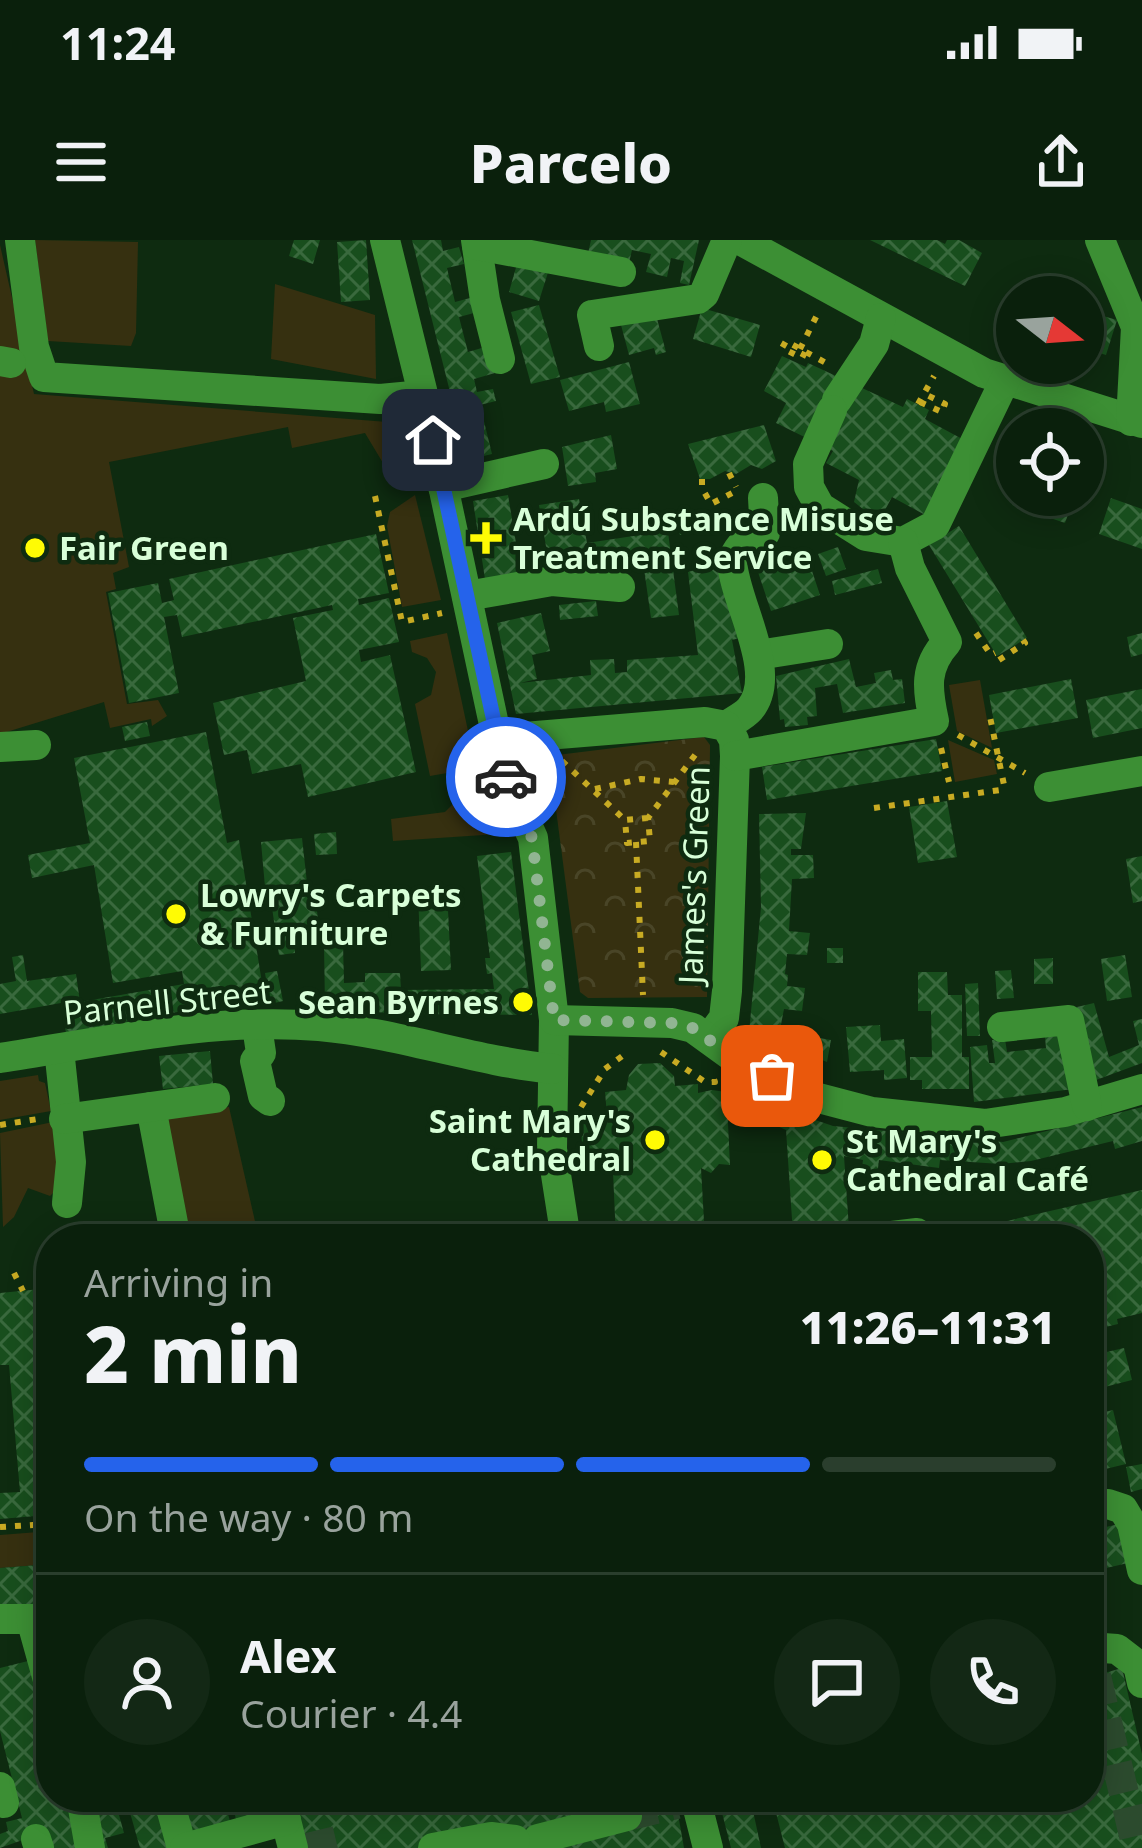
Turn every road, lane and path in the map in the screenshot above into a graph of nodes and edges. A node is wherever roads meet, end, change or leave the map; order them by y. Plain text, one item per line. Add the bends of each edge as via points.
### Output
1 (20, 240) edge
2 (385, 240) edge
3 (1100, 240) edge
4 (742, 241) edge
5 (476, 242) edge
6 (621, 272) dead end
7 (881, 318) junction
8 (815, 320) dead end
9 (599, 346) dead end
10 (500, 359) dead end
11 (996, 377) edge
12 (933, 378) dead end
13 (1003, 384) edge
14 (1018, 384) edge
15 (423, 395) junction
16 (840, 395) junction
17 (921, 400) dead end
18 (1137, 422) edge
19 (544, 464) dead end
20 (728, 473) dead end
21 (702, 478) dead end
22 (443, 487) junction
23 (750, 490) junction
24 (375, 496) dead end
25 (902, 542) junction
26 (620, 587) dead end
27 (468, 601) junction
28 (976, 632) dead end
29 (1023, 640) dead end
30 (828, 644) dead end
31 (758, 655) junction
32 (989, 712) dead end
33 (498, 739) junction
34 (966, 740) dead end
35 (723, 741) junction
36 (36, 745) dead end
37 (2, 747) edge
38 (553, 754) dead end
39 (998, 757) junction
40 (1142, 771) edge
41 (674, 782) junction
42 (1048, 787) dead end
43 (594, 789) junction
44 (874, 808) dead end
45 (648, 818) junction
46 (625, 820) junction
47 (636, 842) junction
48 (642, 1006) dead end
49 (554, 1020) junction
50 (1002, 1027) dead end
51 (710, 1037) junction
52 (59, 1049) junction
53 (658, 1050) dead end
54 (636, 1051) dead end
55 (0, 1058) edge
56 (682, 1064) dead end
57 (553, 1069) junction
58 (1142, 1089) edge
59 (591, 1094) dead end
60 (215, 1098) dead end
61 (1087, 1106) junction
62 (151, 1107) junction
63 (64, 1119) junction
64 (68, 1203) dead end
65 (173, 1224) edge
66 (564, 1224) edge
67 (14, 1273) dead end
68 (22, 1282) dead end
69 (1104, 1504) edge
70 (36, 1525) edge
71 (0, 1527) edge
72 (1142, 1570) edge
73 (1104, 1655) edge
74 (1142, 1683) edge
75 (83, 1812) edge
76 (172, 1812) edge
77 (694, 1812) edge
78 (627, 1816) tunnel mouth
79 (286, 1822) edge
80 (510, 1841) edge
81 (90, 1848) edge
82 (183, 1848) edge
83 (433, 1848) edge
84 (708, 1848) edge

1 - 15 street via 44,377 380,399
2 - 15 street
3 - 18 street via 1136,327
4 - 7 street
4 - 9 street via 698,299 592,315
5 - 6 street
5 - 10 street
7 - 11 street
7 - 16 street via 874,344
8 - 16 path via 802,350
12 - 17 path
13 - 25 street via 935,525
14 - 18 street
15 - 22 street
16 - 25 street via 808,464 808,488 820,507 866,536
19 - 22 street
20 - 23 path
21 - 23 path via 711,504
22 - 27 street
23 - 31 street via 765,533 749,537 732,561
24 - 27 path via 402,622
25 - 35 street via 946,642 927,686 934,721
26 - 27 street via 552,580
27 - 33 street
28 - 29 path via 997,657
30 - 31 street
31 - 35 street via 751,709
32 - 39 path
33 - 35 street, James's Green via 705,722
33 - 49 street via 532,838
34 - 39 path
35 - 41 path
35 - 51 street, James's Green via 727,991 724,1018
36 - 37 street
38 - 43 path
39 - 44 path via 1000,790
40 - 42 street
41 - 43 path
41 - 45 path
43 - 46 path
45 - 46 path
45 - 47 path via 650,842
46 - 47 path via 627,843
47 - 48 path
49 - 51 street via 672,1023
49 - 57 street
50 - 61 street via 1070,1020
51 - 61 street via 811,1096 872,1112 985,1124
52 - 55 street, Parnell Street
52 - 57 street, Parnell Street via 134,1052 259,1040 316,1025
52 - 63 street
53 - 56 path
54 - 59 path via 619,1055
57 - 66 street via 552,1149
58 - 61 street
60 - 62 street
62 - 63 street
62 - 65 street
63 - 64 street
67 - 68 path via 23,1291
69 - 72 street via 1123,1508
70 - 71 path
73 - 74 street via 1117,1649 1138,1664
75 - 81 street
76 - 82 street
77 - 84 street
78 - 80 street
79 - 82 street
80 - 83 street

